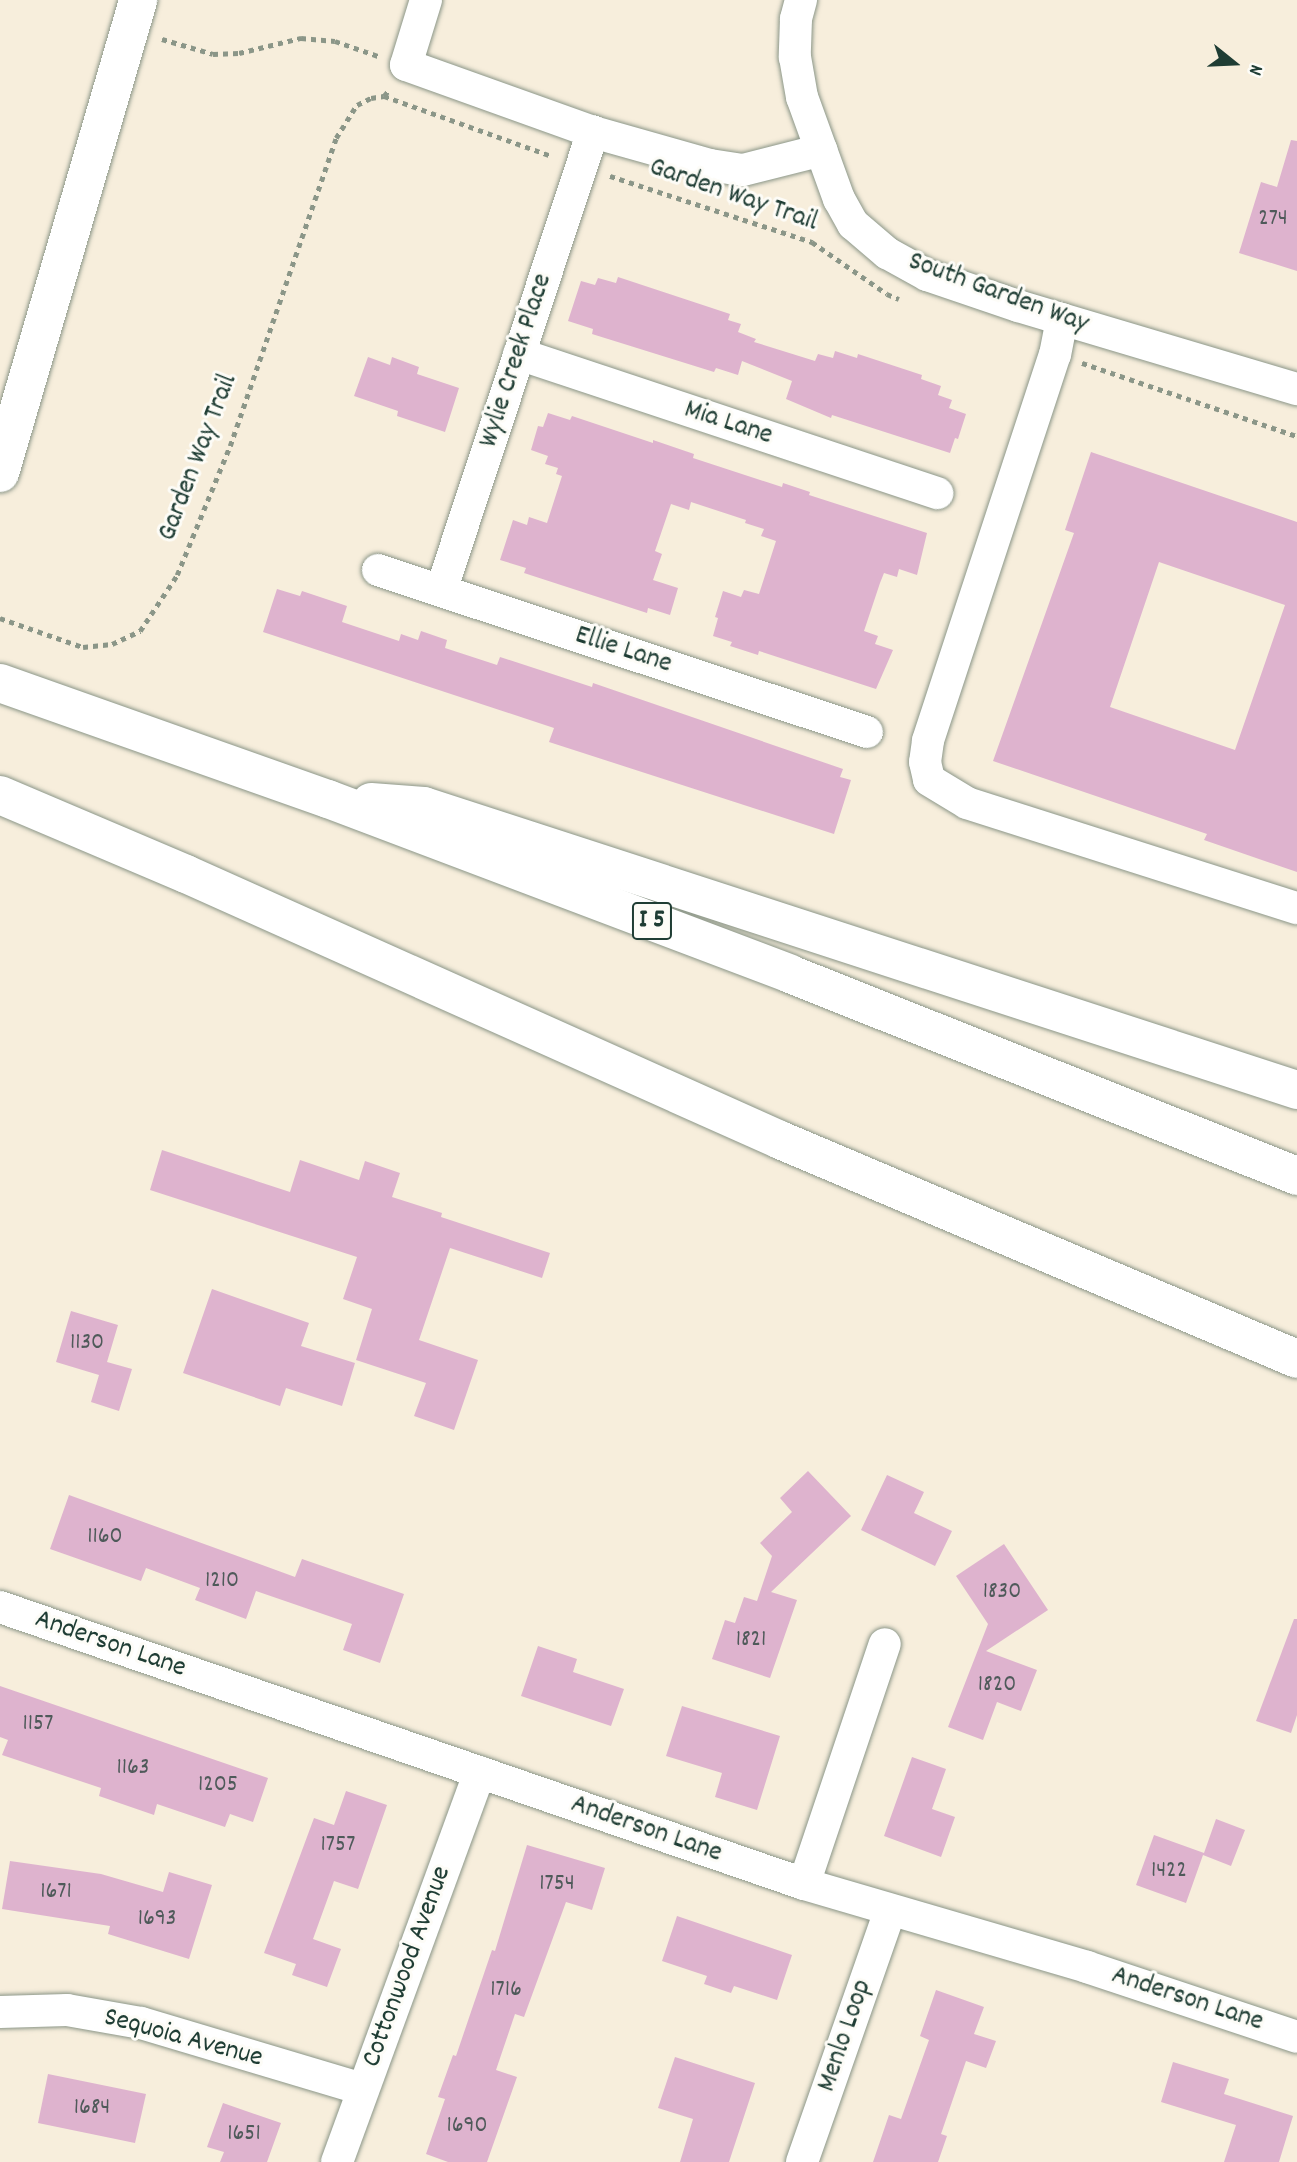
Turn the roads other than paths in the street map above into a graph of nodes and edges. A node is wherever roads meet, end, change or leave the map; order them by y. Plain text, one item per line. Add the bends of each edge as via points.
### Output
1 (426, 0) edge
2 (801, 0) edge
3 (134, 14) edge
4 (593, 132) junction
5 (822, 150) junction
6 (1062, 319) junction
7 (519, 354) junction
8 (1297, 389) edge
9 (0, 473) edge
10 (937, 493) dead end
11 (378, 570) dead end
12 (441, 591) junction
13 (0, 682) edge
14 (867, 733) dead end
15 (0, 795) edge
16 (328, 799) junction
17 (1297, 908) edge
18 (1297, 1090) edge
19 (1297, 1176) edge
20 (1297, 1359) edge
21 (0, 1607) edge
22 (886, 1644) dead end
23 (480, 1772) junction
24 (804, 1884) junction
25 (890, 1911) junction
26 (0, 2012) edge
27 (1297, 2036) edge
28 (362, 2090) junction
29 (337, 2162) edge
30 (802, 2162) edge

1 - 4 street via 406,65
2 - 5 street, South Garden Way via 796,57 802,97
3 - 9 main road
4 - 5 street via 743,170
4 - 7 street, Wylie Creek Place
5 - 6 street, South Garden Way via 853,224 887,253 927,275
6 - 8 street, South Garden Way
6 - 17 street via 1055,354 928,741 925,762 929,780 967,803
7 - 10 street, Mia Lane
7 - 12 street, Wylie Creek Place
11 - 12 street, Ellie Lane
12 - 14 street, Ellie Lane
13 - 16 main road, I 5
15 - 20 main road via 780,1140
16 - 18 main road via 424,806
16 - 19 main road, I 5 via 790,974
21 - 23 street, Anderson Lane
22 - 24 street
23 - 24 street, Anderson Lane
23 - 28 street, Cottonwood Avenue
24 - 25 street, Anderson Lane
25 - 27 street, Anderson Lane via 1087,1967
25 - 30 street, Menlo Loop
26 - 28 street, Sequoia Avenue via 67,2010 141,2023
28 - 29 street, Cottonwood Avenue

